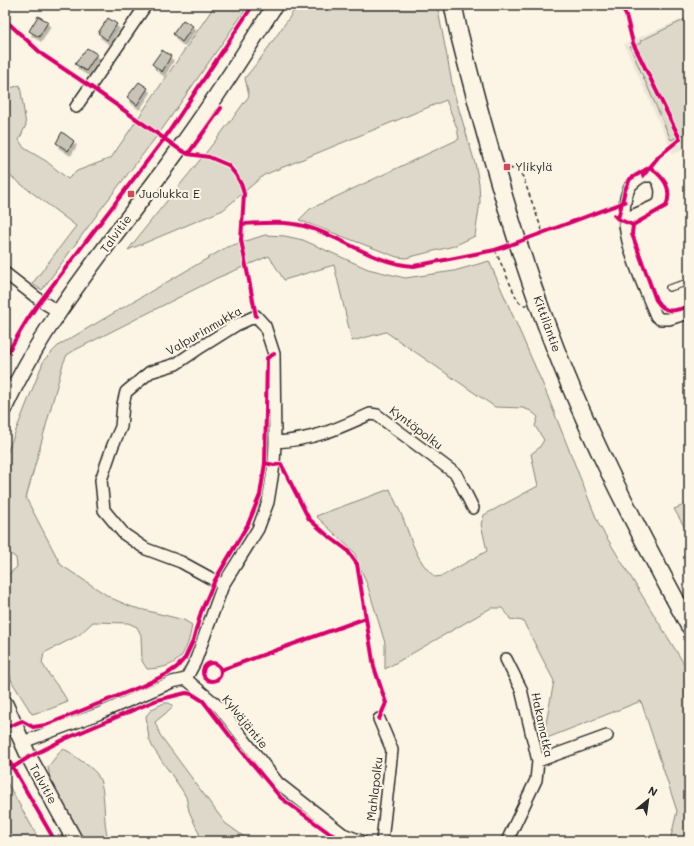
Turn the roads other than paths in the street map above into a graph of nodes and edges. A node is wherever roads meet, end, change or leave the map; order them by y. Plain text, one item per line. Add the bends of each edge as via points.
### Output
1 (146, 5) edge
2 (275, 5) edge
3 (453, 5) edge
4 (76, 106) dead end
5 (625, 219) dead end
6 (5, 274) edge
7 (689, 282) edge
8 (669, 288) dead end
9 (59, 312) junction
10 (689, 313) edge
11 (5, 407) edge
12 (275, 442) junction
13 (473, 508) dead end
14 (223, 585) junction
15 (689, 625) edge
16 (506, 659) dead end
17 (186, 679) junction
18 (5, 704) edge
19 (379, 719) dead end
20 (607, 736) dead end
21 (23, 742) junction
22 (538, 761) junction
23 (75, 841) edge
24 (361, 841) edge
25 (382, 841) edge
26 (507, 841) edge

1 - 4 street
2 - 9 street, Talvitie via 179,149
3 - 15 main road, Kittiläntie via 495,171 542,313 576,399 613,481
5 - 10 street via 633,259 656,316 660,319 669,319
6 - 9 street
7 - 8 lane
9 - 11 street, Talvitie via 30,357
12 - 13 street, Kyntöpolku via 296,441 327,433 370,414 377,415 456,474
12 - 14 street via 268,502 258,528
12 - 14 street, Valpurinmukka via 274,354 265,326 256,316 236,325 176,364 150,372 126,392 122,427 101,480 104,510 124,534 146,549 181,562
14 - 17 street via 195,662
16 - 22 street, Hakamatka via 521,689
17 - 21 street via 172,682 98,714
17 - 24 street, Kylväjäntie via 219,707 278,783 343,834
18 - 21 street, Talvitie
19 - 25 street, Mahlapolku via 392,750
20 - 22 street
21 - 23 street, Talvitie
22 - 26 street, Hakamatka via 536,780

